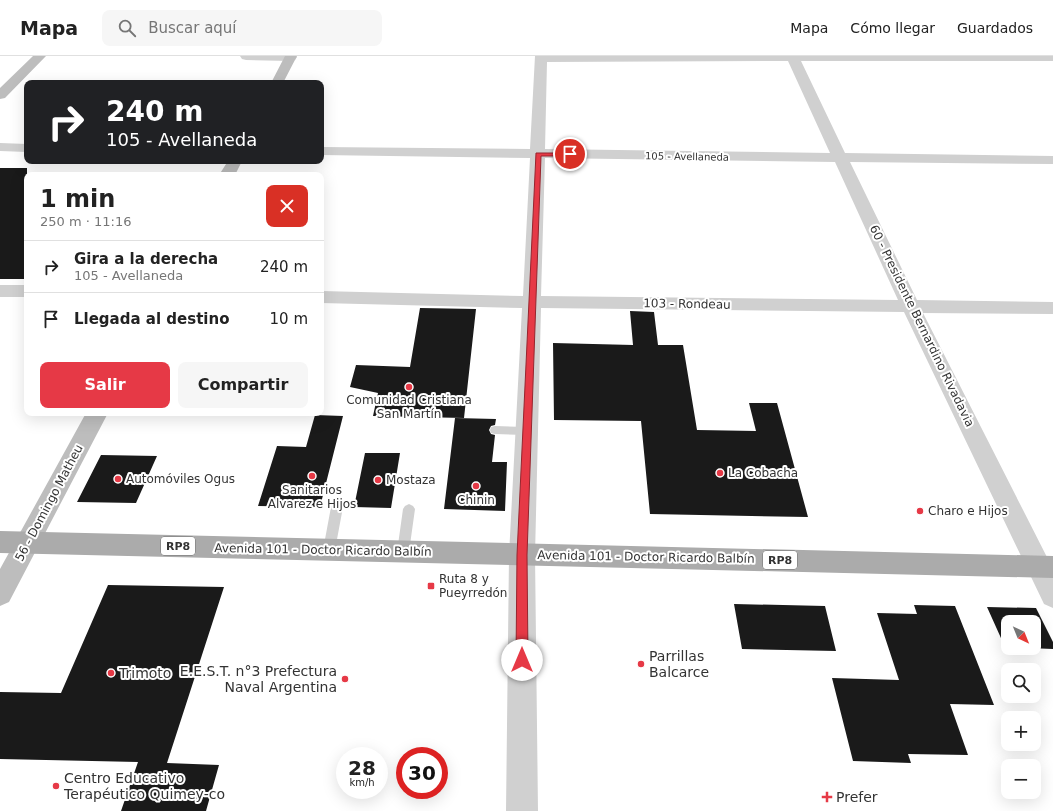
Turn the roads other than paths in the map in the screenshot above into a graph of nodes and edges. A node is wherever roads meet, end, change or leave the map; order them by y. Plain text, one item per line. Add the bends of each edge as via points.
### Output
1 (40, 56) edge
2 (246, 56) edge
3 (291, 56) edge
4 (540, 57) edge
5 (793, 57) edge
6 (1045, 57) edge
7 (1053, 69) edge
8 (279, 80) edge
9 (0, 95) edge
10 (0, 147) edge
11 (24, 148) edge
12 (324, 151) edge
13 (538, 154) junction
14 (842, 158) junction
15 (1053, 160) edge
16 (0, 290) edge
17 (24, 291) edge
18 (324, 298) edge
19 (531, 302) junction
20 (911, 307) junction
21 (1053, 308) edge
22 (95, 416) edge
23 (495, 430) dead end
24 (526, 431) junction
25 (337, 507) dead end
26 (409, 509) dead end
27 (0, 542) edge
28 (28, 542) junction
29 (329, 550) junction
30 (403, 552) junction
31 (522, 555) junction
32 (1046, 567) edge
33 (0, 594) edge
34 (1053, 596) edge
35 (522, 811) edge

1 - 9 street
2 - 3 street
3 - 8 street
4 - 5 street
4 - 13 street
5 - 6 street
5 - 14 street, 60 - Presidente Bernardino Rivadavia
6 - 7 street
10 - 11 street
12 - 13 street, 105 - Avellaneda
13 - 14 street, 105 - Avellaneda
13 - 19 street
14 - 15 street, 105 - Avellaneda
14 - 20 street, 60 - Presidente Bernardino Rivadavia
16 - 17 street
18 - 19 street, 103 - Rondeau
19 - 20 street, 103 - Rondeau
19 - 24 street
20 - 21 street, 103 - Rondeau
20 - 32 street, 60 - Presidente Bernardino Rivadavia
22 - 28 street, 56 - Domingo Matheu
23 - 24 lane
24 - 31 street
25 - 29 lane
26 - 30 lane
27 - 28 main road, Avenida 101 - Doctor Ricardo Balbín / RP8
28 - 29 main road, Avenida 101 - Doctor Ricardo Balbín / RP8
28 - 33 street, 56 - Domingo Matheu
29 - 30 main road, Avenida 101 - Doctor Ricardo Balbín / RP8
30 - 31 main road, Avenida 101 - Doctor Ricardo Balbín / RP8
31 - 32 main road, Avenida 101 - Doctor Ricardo Balbín / RP8
31 - 35 street
32 - 34 street, 60 - Presidente Bernardino Rivadavia

